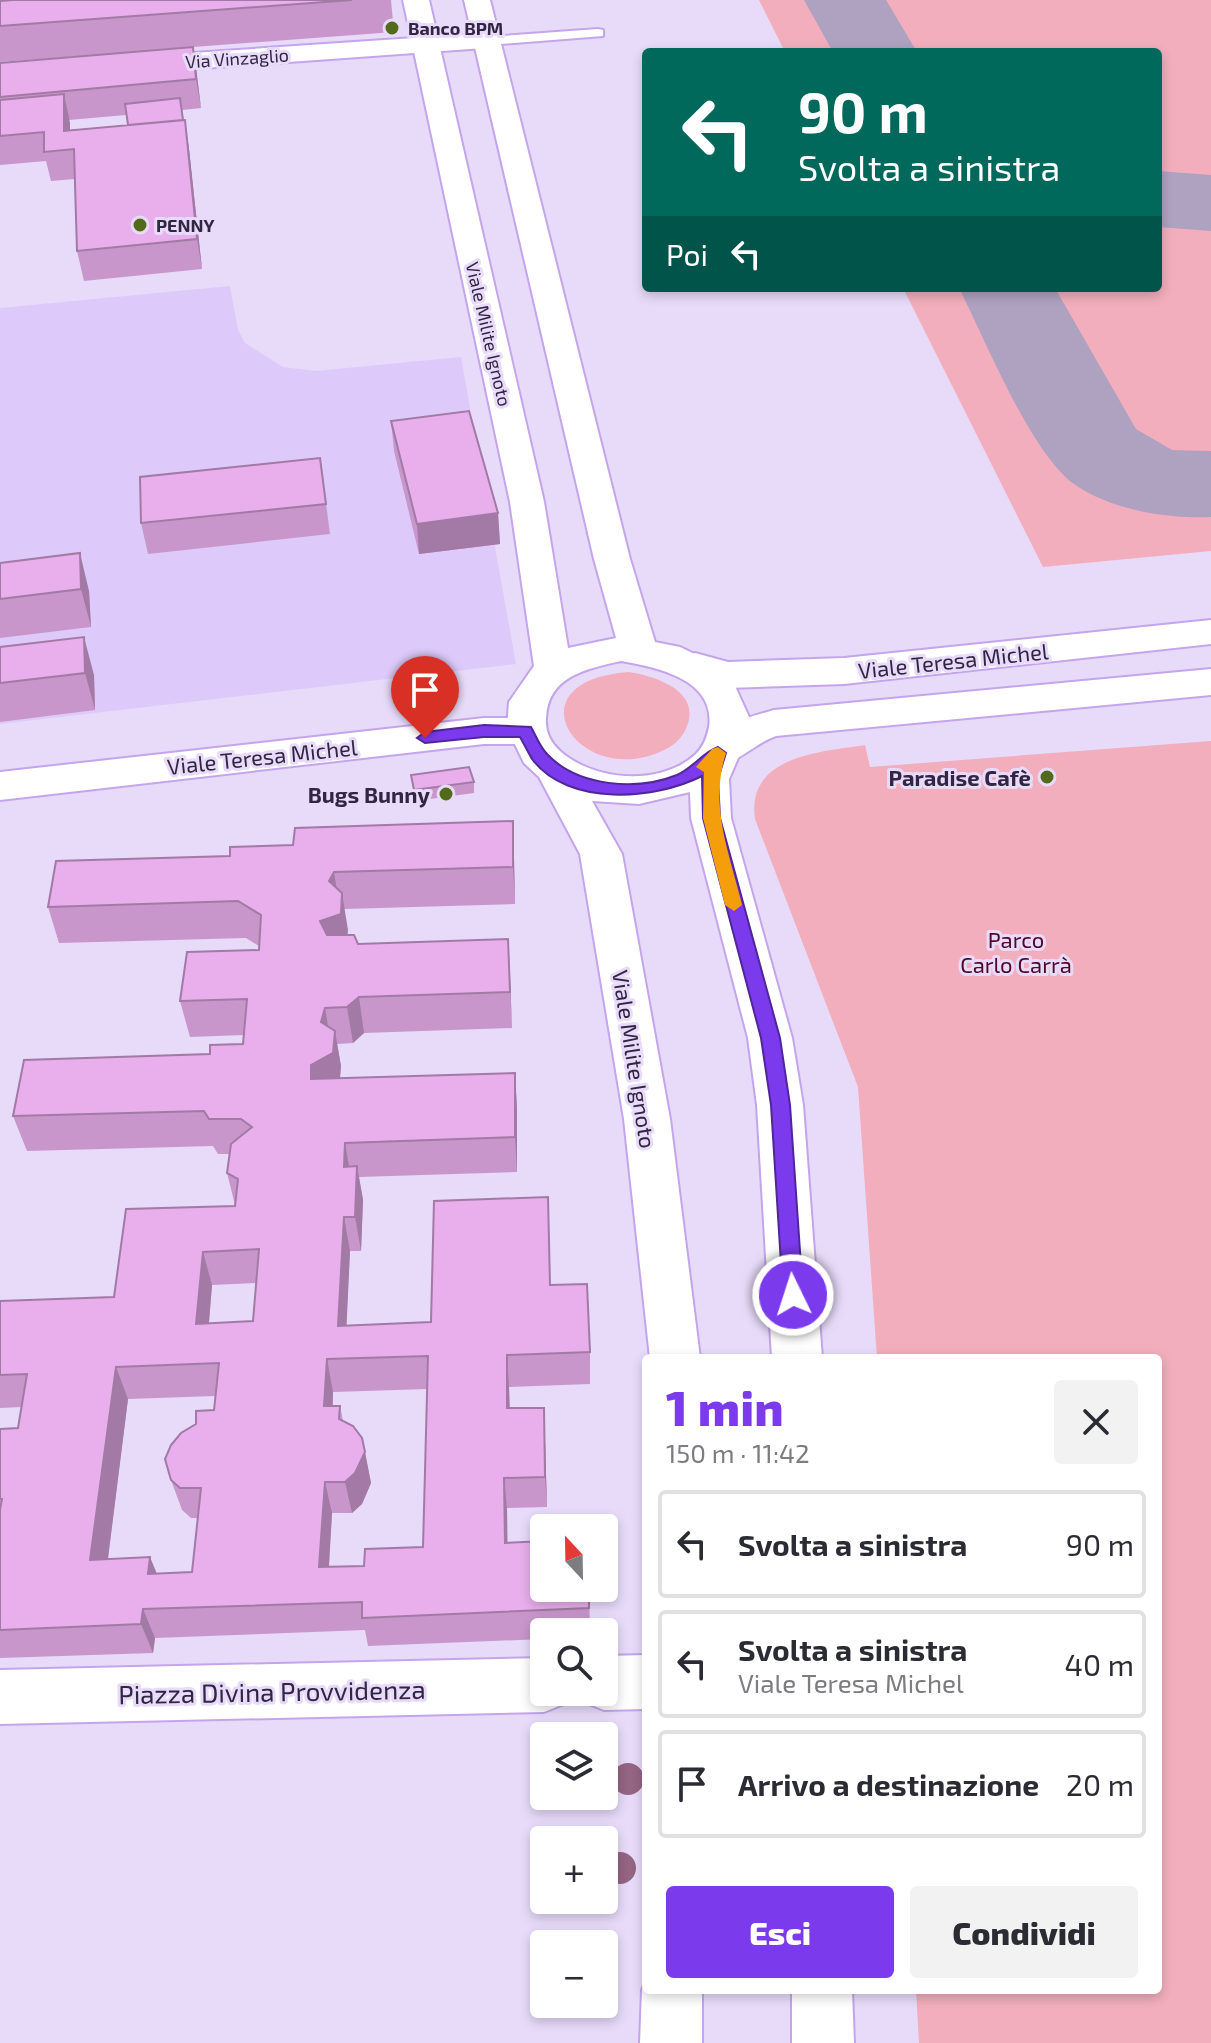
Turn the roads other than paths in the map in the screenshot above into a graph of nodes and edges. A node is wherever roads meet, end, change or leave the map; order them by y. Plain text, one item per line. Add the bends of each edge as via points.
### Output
1 (416, 0) edge
2 (477, 0) edge
3 (598, 33) dead end
4 (488, 41) junction
5 (426, 45) junction
6 (108, 66) edge
7 (1211, 632) edge
8 (638, 649) junction
9 (695, 666) junction
10 (553, 670) junction
11 (1211, 682) edge
12 (525, 731) junction
13 (718, 753) junction
14 (556, 771) junction
15 (0, 786) edge
16 (675, 1354) edge
17 (797, 1354) edge
18 (642, 1682) edge
19 (618, 1683) edge
20 (530, 1685) edge
21 (0, 1697) edge
22 (672, 1994) edge
23 (822, 1994) edge
24 (671, 2043) edge
25 (823, 2043) edge

1 - 5 main road, Viale Milite Ignoto
2 - 4 main road
3 - 4 lane
4 - 5 main road, Via Vinzaglio
4 - 8 main road
5 - 6 main road, Via Vinzaglio
5 - 10 main road, Viale Milite Ignoto via 527,502
7 - 9 main road, Viale Teresa Michel via 844,671 728,675
8 - 9 main road
8 - 10 main road via 596,652
9 - 13 main road via 717,684 729,706 729,730
10 - 12 main road via 528,699
11 - 13 main road, Viale Teresa Michel via 774,723 746,732
12 - 14 main road via 539,756
12 - 15 main road, Viale Teresa Michel via 484,731
13 - 14 main road via 681,780 638,790 594,786
13 - 17 main road via 709,779 711,818 770,1038 780,1105
14 - 16 main road, Viale Milite Ignoto via 601,854 647,1119
18 - 19 main road
20 - 21 main road, Piazza Divina Provvidenza
22 - 24 main road
23 - 25 main road

